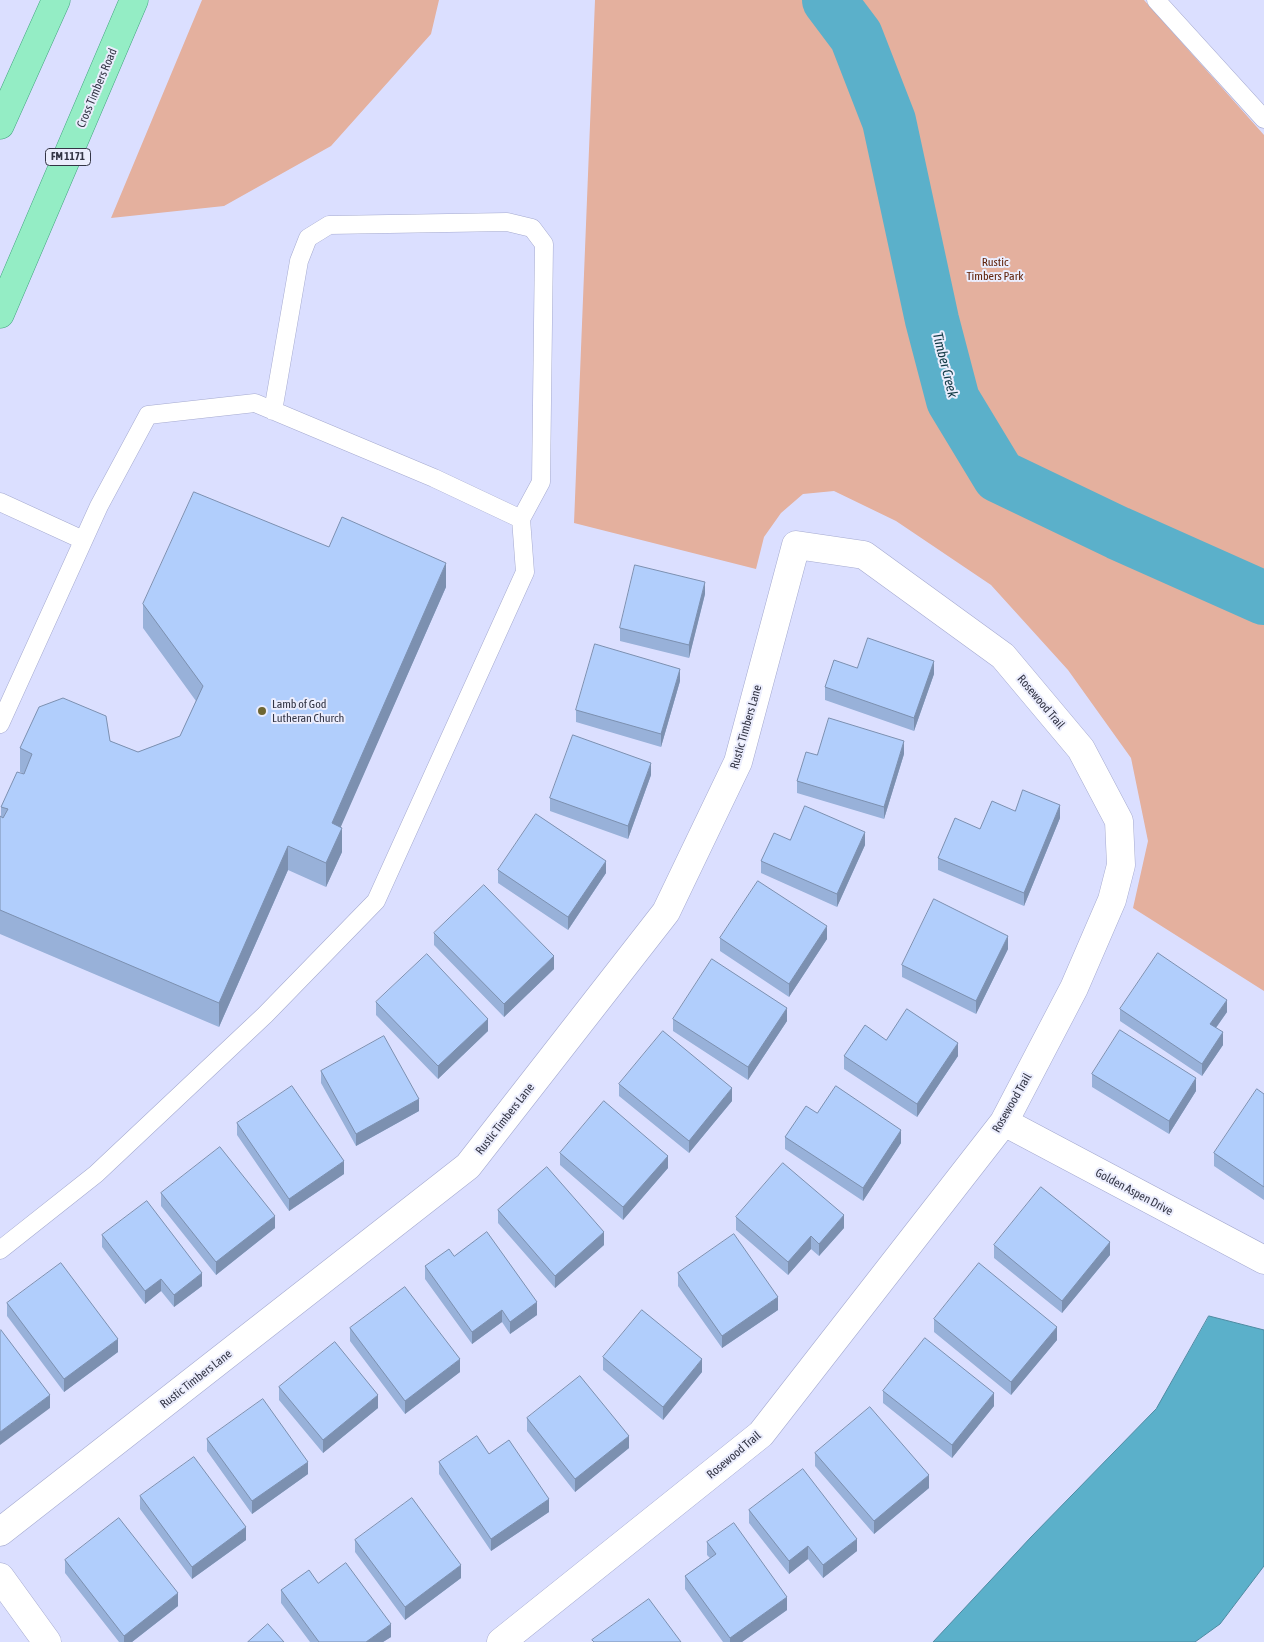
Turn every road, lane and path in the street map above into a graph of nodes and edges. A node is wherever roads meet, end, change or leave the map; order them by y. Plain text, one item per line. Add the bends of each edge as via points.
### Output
1 (56, 0) edge
2 (134, 0) edge
3 (1156, 0) edge
4 (1264, 119) edge
5 (0, 125) edge
6 (0, 314) edge
7 (273, 411) junction
8 (0, 502) edge
9 (521, 519) junction
10 (83, 540) junction
11 (796, 545) joint
12 (0, 724) edge
13 (1004, 1122) junction
14 (0, 1250) edge
15 (1264, 1260) edge
16 (0, 1532) edge
17 (0, 1577) edge
18 (46, 1642) edge
19 (501, 1642) edge

1 - 5 main road
2 - 6 main road, Cross Timbers Road / FM 1171
3 - 4 lane
7 - 9 lane via 434,478
7 - 9 lane via 299,261 308,238 329,225 507,222 532,228 544,244 541,482
7 - 10 lane via 255,403 148,415
8 - 10 lane
9 - 14 lane via 525,572 376,901 266,1015 96,1174
10 - 12 lane
11 - 13 street, Rosewood Trail via 864,555 1002,656 1081,749 1119,821 1122,865 1112,900 1074,988
11 - 16 street, Rustic Timbers Lane via 738,762 666,912 468,1166
13 - 15 street, Golden Aspen Drive
13 - 19 street, Rosewood Trail via 761,1434
17 - 18 street

